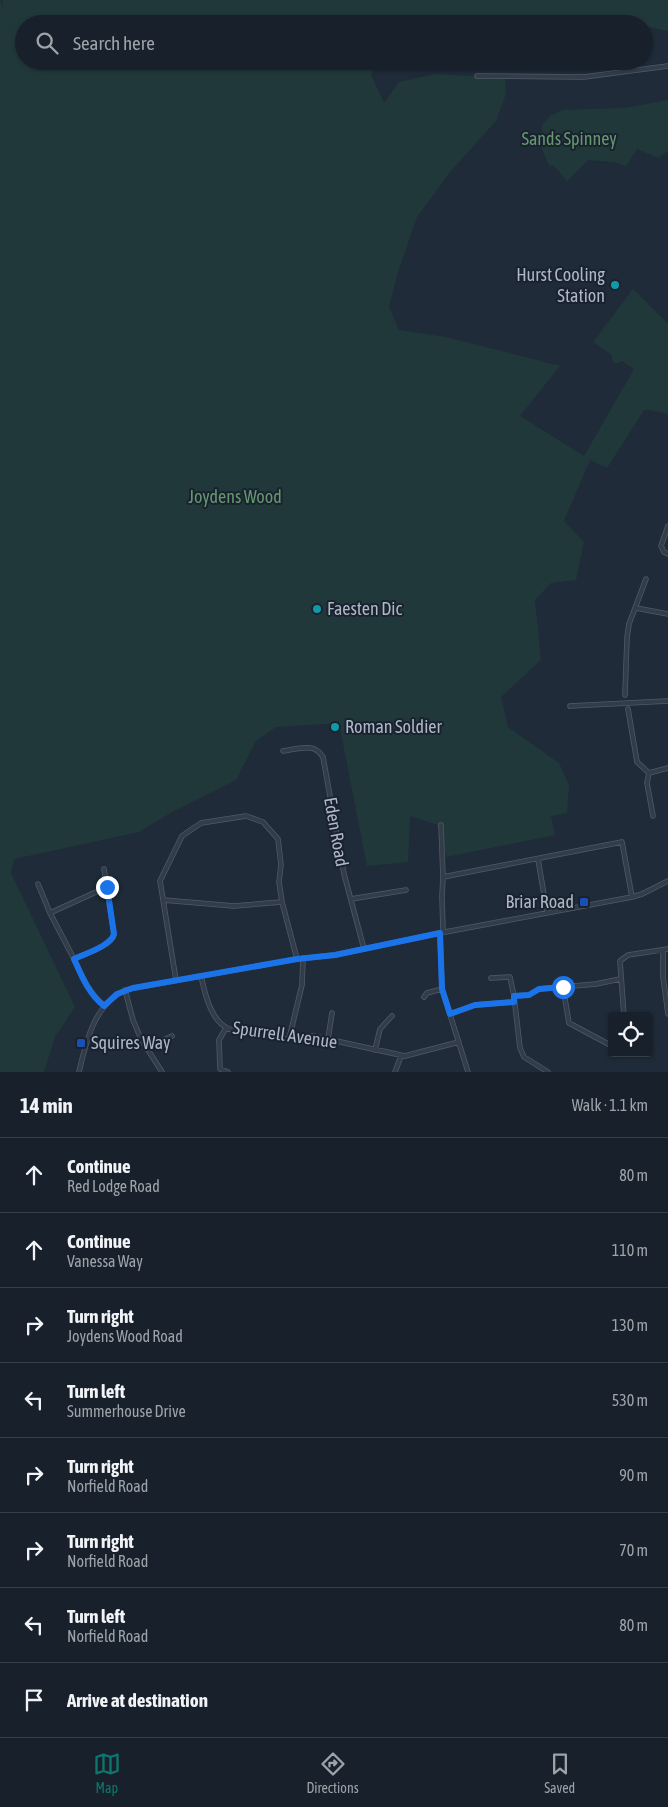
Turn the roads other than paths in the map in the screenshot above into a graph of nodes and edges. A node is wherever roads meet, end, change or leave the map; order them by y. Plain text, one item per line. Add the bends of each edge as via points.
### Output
1 (668, 66) edge
2 (653, 68) edge
3 (637, 70) edge
4 (477, 76) dead end
5 (668, 526) edge
6 (668, 554) edge
7 (646, 579) dead end
8 (636, 608) junction
9 (668, 614) edge
10 (626, 695) dead end
11 (668, 701) edge
12 (570, 706) dead end
13 (628, 709) dead end
14 (283, 751) dead end
15 (668, 768) edge
16 (649, 773) junction
17 (653, 816) dead end
18 (440, 825) dead end
19 (538, 859) junction
20 (104, 869) dead end
21 (444, 877) junction
22 (668, 881) edge
23 (38, 884) dead end
24 (107, 887) junction
25 (406, 890) dead end
26 (632, 897) junction
27 (350, 899) junction
28 (163, 900) junction
29 (282, 902) junction
30 (50, 913) junction
31 (546, 913) junction
32 (441, 933) junction
33 (364, 949) junction
34 (665, 950) edge
35 (303, 958) junction
36 (74, 959) junction
37 (297, 959) junction
38 (201, 976) junction
39 (491, 978) dead end
40 (620, 979) junction
41 (176, 980) junction
42 (563, 987) junction
43 (442, 989) junction
44 (125, 990) junction
45 (514, 996) junction
46 (424, 997) dead end
47 (514, 1002) junction
48 (104, 1006) junction
49 (624, 1012) edge
50 (332, 1013) dead end
51 (450, 1014) junction
52 (668, 1014) edge
53 (392, 1016) dead end
54 (226, 1028) junction
55 (172, 1036) dead end
56 (289, 1039) junction
57 (328, 1039) junction
58 (459, 1042) junction
59 (608, 1044) edge
60 (146, 1048) junction
61 (375, 1050) junction
62 (401, 1056) junction
63 (79, 1072) edge
64 (162, 1072) edge
65 (228, 1072) edge
66 (395, 1072) edge
67 (468, 1072) edge
68 (547, 1072) edge

1 - 2 street
3 - 4 street via 584,77
5 - 6 street via 661,546
7 - 8 street
8 - 9 street
8 - 10 street via 627,638
11 - 12 street
13 - 16 street via 637,762
14 - 27 street, Eden Road via 311,748 319,750 323,757
15 - 16 street
16 - 17 street via 647,783
18 - 21 street
19 - 21 street
19 - 26 street via 622,842
19 - 31 street
20 - 24 street
21 - 32 street
22 - 26 street
23 - 30 street
24 - 30 street
24 - 36 street via 113,939
25 - 27 street
26 - 31 street
27 - 33 street, Eden Road
28 - 29 street via 234,906
28 - 29 street via 160,882 182,836 200,823 246,816 263,822 278,839
28 - 41 street
29 - 37 street
30 - 36 street
31 - 32 street
32 - 33 street
32 - 43 street
33 - 35 street
34 - 40 street via 628,954 620,961
34 - 52 street via 663,977
35 - 37 street
35 - 56 street via 302,985
36 - 48 street via 89,990
37 - 38 street
38 - 41 street
38 - 54 street, Spurrell Avenue via 207,1002
39 - 45 street via 510,977
40 - 42 street
40 - 49 street
41 - 44 street
42 - 45 street
42 - 59 street via 569,1023
43 - 46 street
43 - 51 street
44 - 48 street
44 - 60 street via 133,1020
45 - 47 street
47 - 51 street via 475,1005
47 - 68 street via 524,1057
48 - 63 street via 89,1034
50 - 57 street
51 - 58 street
53 - 61 street via 380,1029
54 - 56 street, Spurrell Avenue
54 - 65 street via 220,1040 220,1069
55 - 60 street
56 - 57 street, Spurrell Avenue via 298,1036
57 - 61 street, Spurrell Avenue
58 - 62 street, Spurrell Avenue
58 - 67 street
60 - 64 street
61 - 62 street, Spurrell Avenue
62 - 66 street

